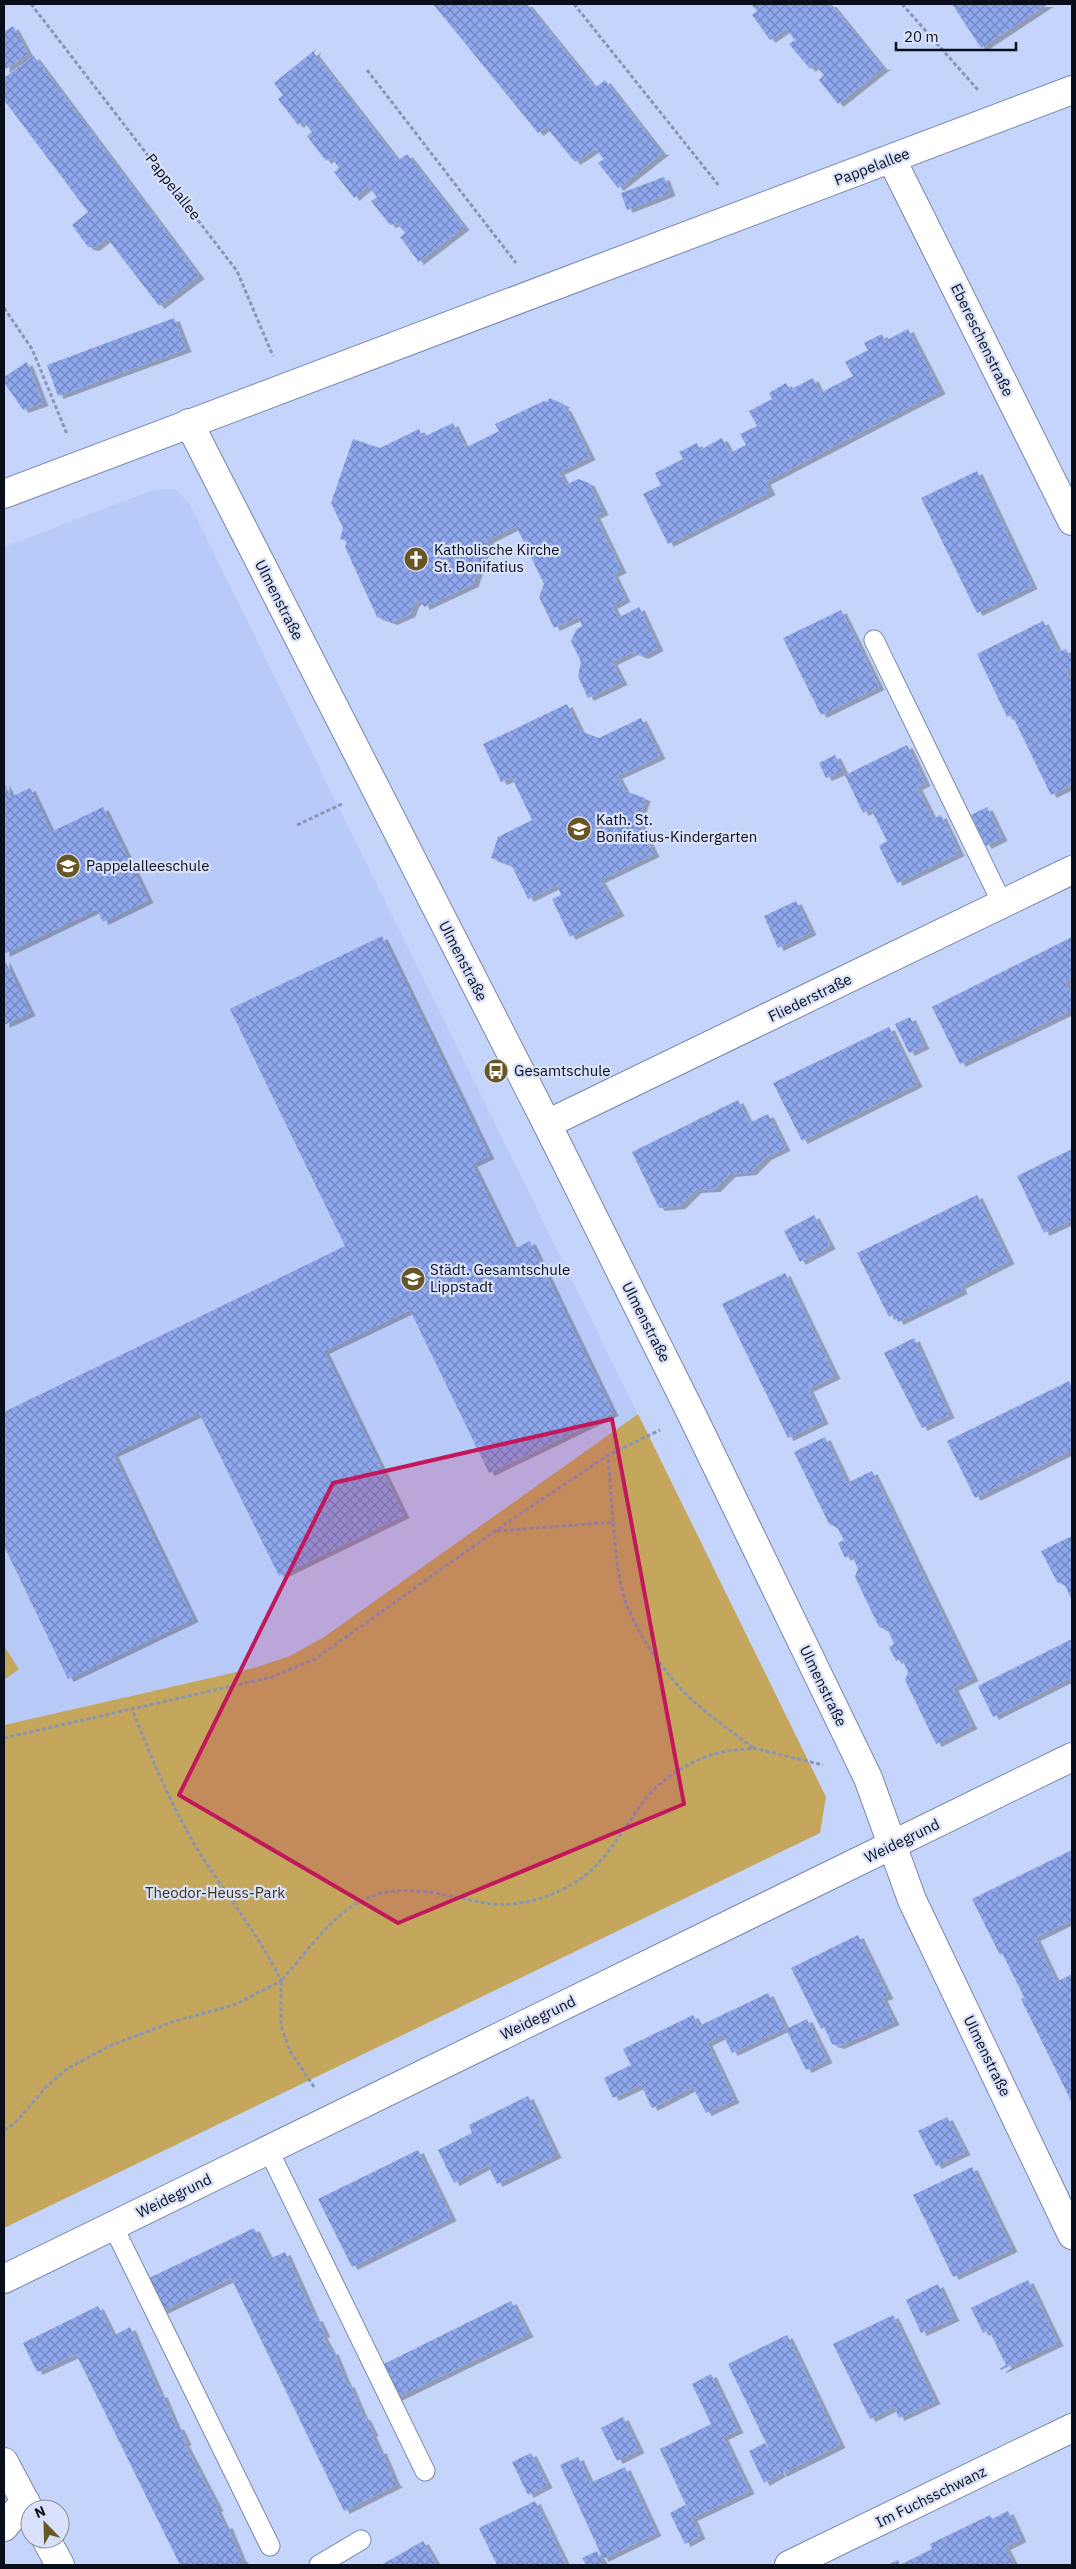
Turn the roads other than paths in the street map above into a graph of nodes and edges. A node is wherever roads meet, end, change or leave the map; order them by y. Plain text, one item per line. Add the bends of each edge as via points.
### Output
1 (1072, 90) edge
2 (892, 160) junction
3 (189, 423) junction
4 (4, 494) edge
5 (1072, 521) edge
6 (874, 640) dead end
7 (1072, 870) edge
8 (1003, 905) junction
9 (547, 1124) junction
10 (1072, 1756) edge
11 (892, 1846) junction
12 (268, 2149) junction
13 (114, 2226) junction
14 (1072, 2236) edge
15 (4, 2279) edge
16 (1072, 2428) edge
17 (4, 2462) edge
18 (425, 2471) dead end
19 (23, 2499) edge
20 (20, 2512) edge
21 (4, 2527) edge
22 (361, 2540) dead end
23 (270, 2546) dead end
24 (51, 2549) edge
25 (60, 2565) edge
26 (319, 2565) edge
27 (789, 2565) edge

1 - 2 street, Pappelallee
2 - 3 street, Pappelallee
2 - 5 street, Ebereschenstraße
3 - 4 street, Pappelallee
3 - 9 street, Ulmenstraße
6 - 8 lane
7 - 8 street, Fliederstraße
8 - 9 street, Fliederstraße
9 - 11 street, Ulmenstraße via 868,1778
10 - 11 street, Weidegrund
11 - 12 street, Weidegrund
11 - 14 street, Ulmenstraße via 912,1900
12 - 13 street, Weidegrund
12 - 18 lane
13 - 15 street, Weidegrund
13 - 23 lane
16 - 27 street, Im Fuchsschwanz
17 - 19 street
20 - 21 street
22 - 26 lane
24 - 25 street

